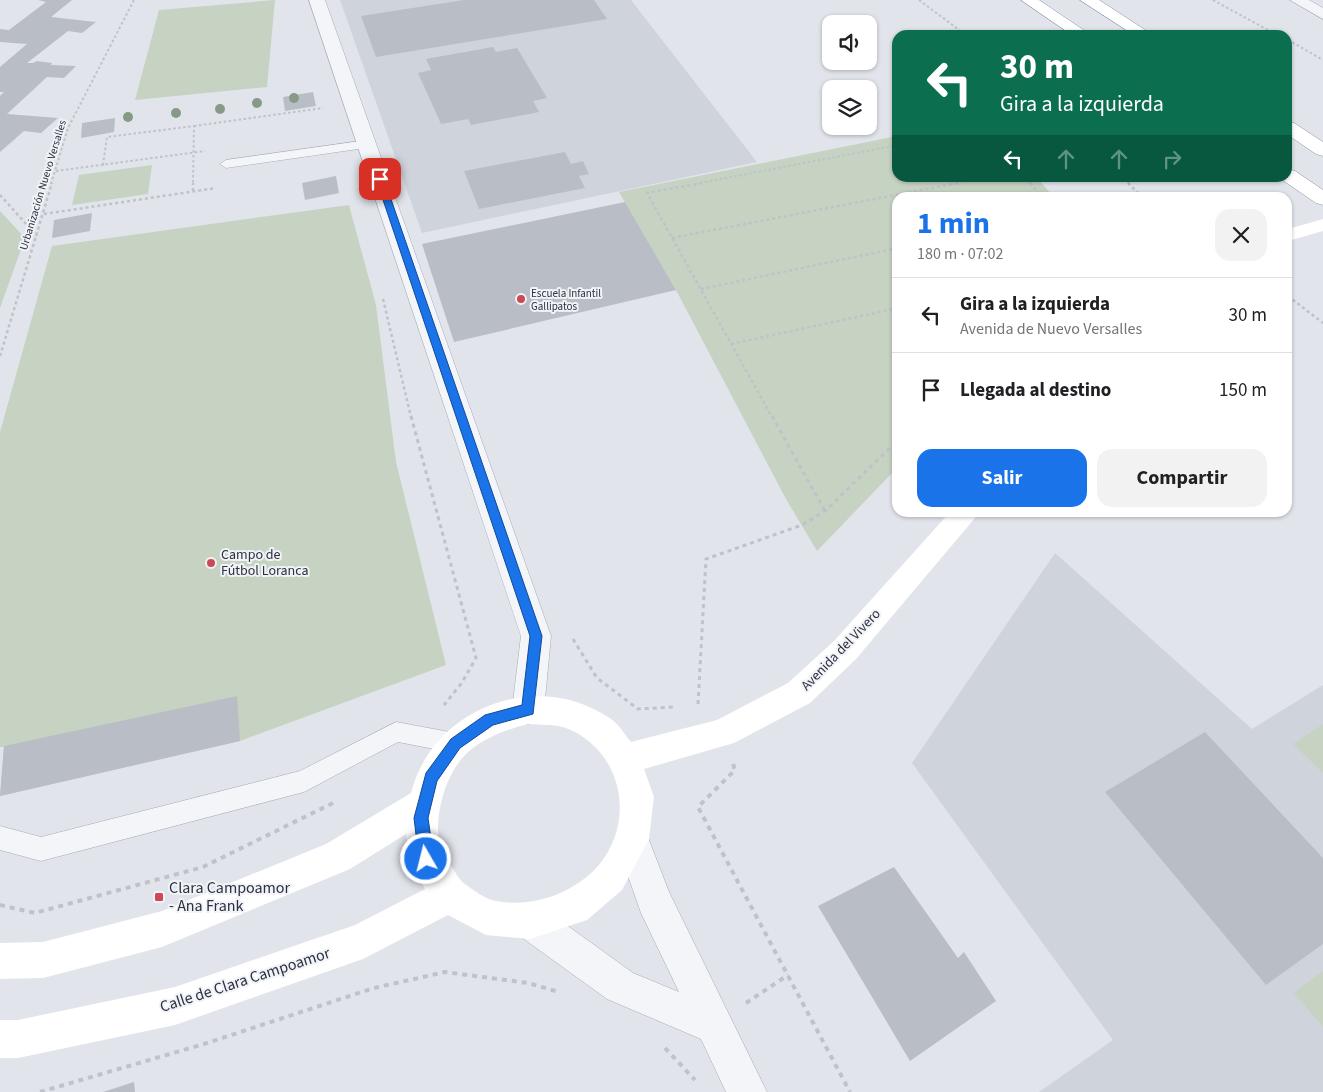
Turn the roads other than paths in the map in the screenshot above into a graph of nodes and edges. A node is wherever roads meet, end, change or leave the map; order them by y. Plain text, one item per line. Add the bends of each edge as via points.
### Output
1 (317, 0) edge
2 (1029, 0) edge
3 (1088, 0) edge
4 (1298, 0) edge
5 (1323, 14) edge
6 (1074, 30) edge
7 (1137, 30) edge
8 (1292, 130) edge
9 (368, 144) junction
10 (1323, 150) edge
11 (226, 164) dead end
12 (1292, 178) edge
13 (1323, 199) edge
14 (1323, 225) edge
15 (1293, 233) edge
16 (963, 517) edge
17 (528, 710) junction
18 (455, 744) junction
19 (625, 759) junction
20 (424, 804) junction
21 (0, 838) edge
22 (632, 839) junction
23 (449, 895) junction
24 (530, 922) junction
25 (0, 961) edge
26 (713, 1025) junction
27 (0, 1039) edge
28 (747, 1092) edge

1 - 9 street
2 - 6 main road
3 - 7 main road
4 - 5 street
8 - 10 main road
9 - 11 lane
9 - 17 street via 536,636
12 - 13 main road
14 - 15 main road
16 - 19 main road, Avenida del Vivero via 845,650 799,694 723,733
17 - 18 main road via 490,720
17 - 19 main road via 567,713 601,730
18 - 20 main road via 431,778
18 - 21 lane via 396,732 304,782 41,849
19 - 22 main road via 637,797
20 - 23 main road via 421,818 426,859
20 - 25 main road via 338,857 162,929 43,960
22 - 24 main road via 610,878 582,902
22 - 26 street via 654,900
23 - 24 main road via 486,917
23 - 27 main road, Calle de Clara Campoamor via 358,942 176,1006 18,1039
24 - 26 street via 620,986
26 - 28 street

